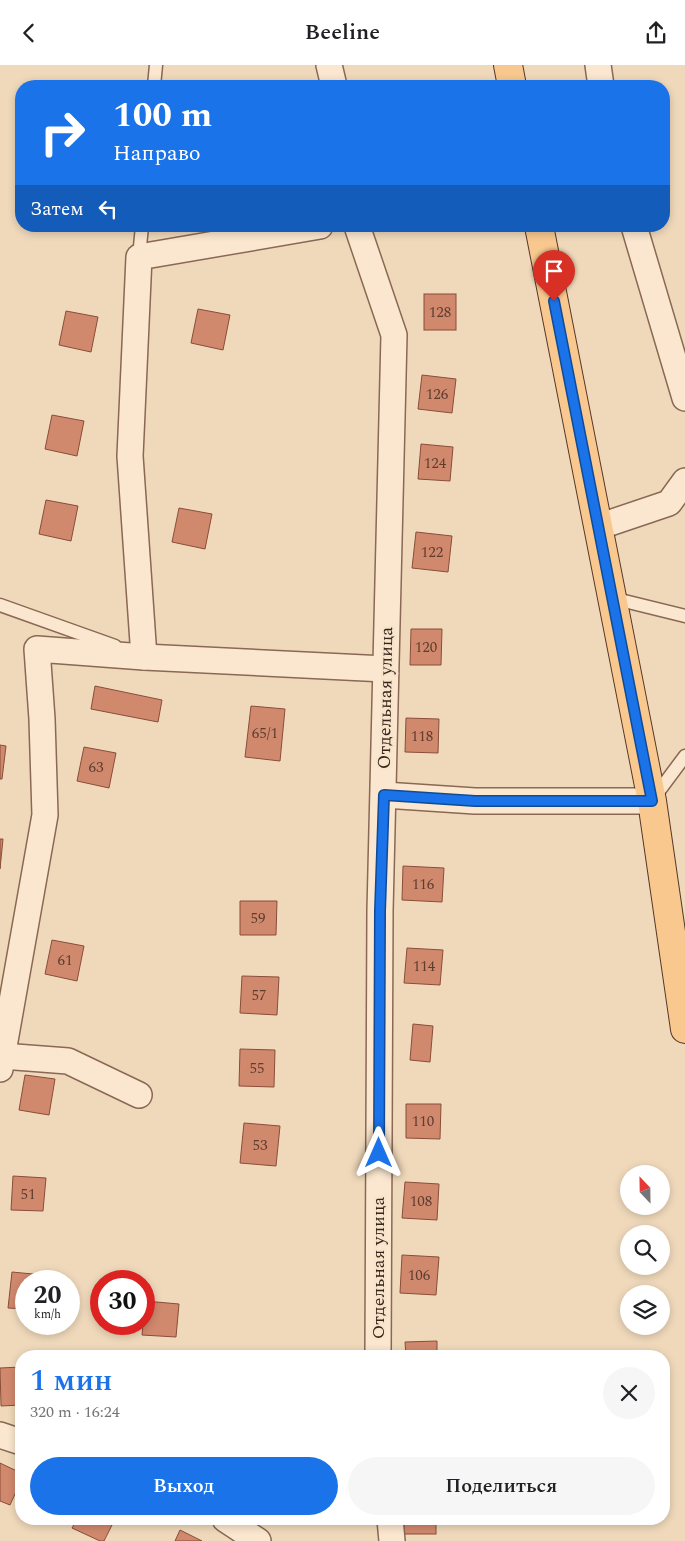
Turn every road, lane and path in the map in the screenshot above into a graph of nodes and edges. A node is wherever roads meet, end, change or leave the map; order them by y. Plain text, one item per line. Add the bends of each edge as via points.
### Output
1 (156, 65) edge
2 (328, 65) edge
3 (508, 65) edge
4 (598, 65) edge
5 (155, 80) edge
6 (332, 80) edge
7 (511, 80) edge
8 (600, 80) edge
9 (141, 232) edge
10 (285, 232) edge
11 (359, 232) edge
12 (540, 232) edge
13 (636, 232) edge
14 (139, 257) junction
15 (685, 398) edge
16 (685, 481) edge
17 (677, 505) edge
18 (598, 527) junction
19 (612, 598) junction
20 (0, 605) edge
21 (685, 616) edge
22 (144, 657) junction
23 (385, 669) junction
24 (685, 756) edge
25 (384, 795) junction
26 (652, 801) junction
27 (685, 1029) edge
28 (1, 1063) edge
29 (139, 1095) dead end
30 (378, 1350) edge
31 (0, 1435) edge
32 (15, 1440) edge
33 (234, 1525) edge
34 (391, 1525) edge
35 (258, 1541) edge
36 (392, 1541) edge

1 - 5 lane
2 - 6 street
3 - 7 main road
4 - 8 street
9 - 14 lane
10 - 14 street
11 - 23 street, Отдельная улица via 394,335
12 - 18 main road
13 - 15 street
14 - 22 street via 130,456
16 - 17 street
17 - 18 street
18 - 19 main road
19 - 21 lane
19 - 26 main road
20 - 22 lane
22 - 23 street
22 - 28 street via 37,649 45,815
23 - 25 street, Отдельная улица
24 - 26 lane
25 - 26 street via 475,801
25 - 30 street, Отдельная улица via 380,921
26 - 27 main road
28 - 29 street via 68,1061
31 - 32 street
33 - 35 street
34 - 36 street

